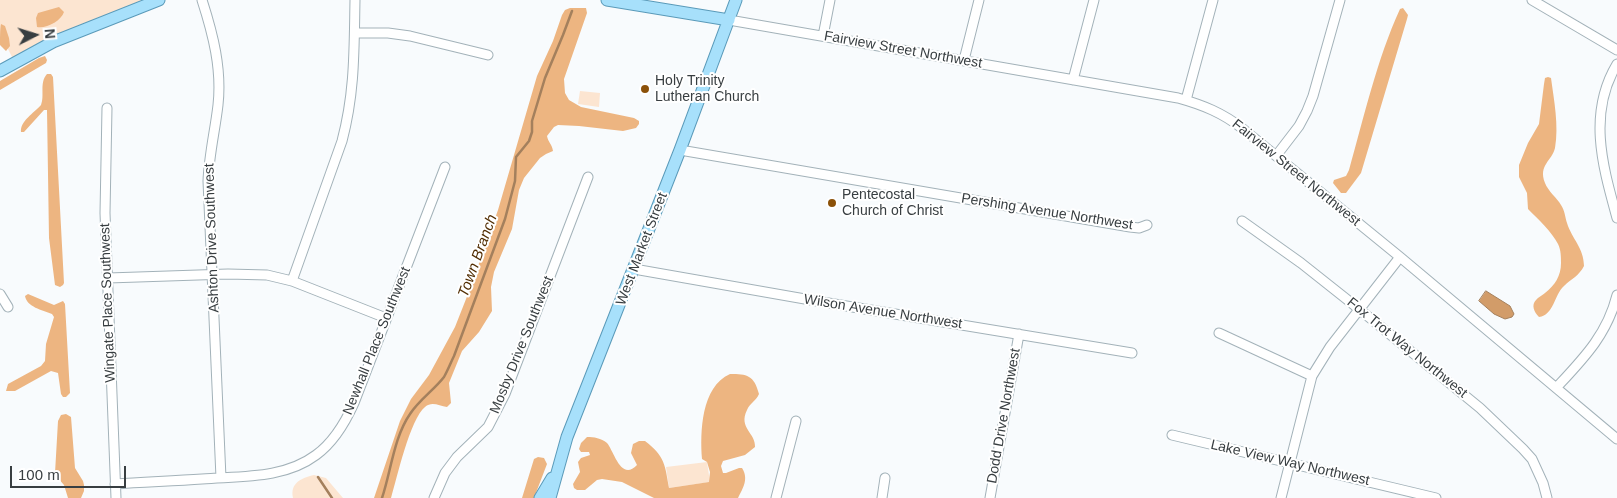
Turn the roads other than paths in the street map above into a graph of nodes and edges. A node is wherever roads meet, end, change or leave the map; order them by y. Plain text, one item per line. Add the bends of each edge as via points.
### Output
1 (159, 0) edge
2 (202, 0) edge
3 (355, 0) edge
4 (608, 0) edge
5 (736, 0) edge
6 (830, 0) edge
7 (979, 0) edge
8 (1094, 0) edge
9 (1213, 0) edge
10 (1340, 0) edge
11 (1532, 0) edge
12 (729, 20) junction
13 (354, 33) junction
14 (823, 36) junction
15 (1617, 50) edge
16 (488, 55) dead end
17 (964, 60) junction
18 (1617, 64) edge
19 (0, 71) edge
20 (1073, 80) junction
21 (1186, 100) junction
22 (107, 108) dead end
23 (680, 150) junction
24 (1276, 156) junction
25 (445, 167) dead end
26 (588, 177) dead end
27 (1617, 218) edge
28 (1242, 221) dead end
29 (1147, 225) dead end
30 (1400, 257) junction
31 (634, 268) junction
32 (212, 274) junction
33 (108, 278) junction
34 (292, 282) junction
35 (0, 294) edge
36 (1617, 295) edge
37 (8, 307) dead end
38 (1360, 309) junction
39 (386, 318) junction
40 (1219, 333) dead end
41 (1019, 334) junction
42 (1132, 353) dead end
43 (1312, 376) junction
44 (1556, 388) junction
45 (796, 421) dead end
46 (1172, 435) dead end
47 (1617, 439) edge
48 (1290, 462) junction
49 (558, 467) junction
50 (221, 478) junction
51 (885, 478) dead end
52 (115, 484) junction
53 (116, 498) edge
54 (434, 498) edge
55 (540, 498) edge
56 (550, 498) edge
57 (776, 498) edge
58 (882, 498) edge
59 (990, 498) edge
60 (1281, 498) edge
61 (1436, 498) edge
62 (1547, 498) edge

1 - 19 main road via 53,42
2 - 32 street, Ashton Drive Southwest via 218,61 219,80 208,181
3 - 13 street
4 - 12 main road
5 - 12 main road, West Market Street
6 - 14 street
7 - 17 street
8 - 20 street
9 - 21 street
10 - 24 street via 1307,111
11 - 15 street
12 - 14 street, Fairview Street Northwest
12 - 23 main road, West Market Street
13 - 16 street via 410,36
13 - 34 street via 354,78 342,141
14 - 17 street, Fairview Street Northwest
17 - 20 street, Fairview Street Northwest
18 - 27 street via 1607,86 1600,132 1603,168
20 - 21 street, Fairview Street Northwest
21 - 24 street, Fairview Street Northwest via 1226,116
22 - 33 street, Wingate Place Southwest via 105,213
23 - 29 street, Pershing Avenue Northwest via 1130,227
23 - 31 main road, West Market Street
24 - 30 street, Fairview Street Northwest
25 - 39 street, Newhall Place Southwest
26 - 54 street, Mosby Drive Southwest via 505,394 488,427 445,473
28 - 38 street, Fox Trot Way Northwest
30 - 38 street
30 - 44 street, Fairview Street Northwest
31 - 41 street, Wilson Avenue Northwest
31 - 49 main road, West Market Street
32 - 33 street
32 - 34 street via 256,274
32 - 50 street, Ashton Drive Southwest
33 - 52 street, Wingate Place Southwest
34 - 39 street
35 - 37 street
36 - 44 street via 1610,318 1592,348
38 - 43 street
38 - 62 street, Fox Trot Way Northwest via 1480,408 1523,449 1544,483
39 - 50 street, Newhall Place Southwest via 354,403 327,445 308,460 282,470 257,476
40 - 43 street
41 - 42 street, Wilson Avenue Northwest
41 - 59 street, Dodd Drive Northwest
43 - 48 street
44 - 47 street, Fairview Street Northwest
45 - 57 street
46 - 48 street, Lake View Way Northwest
48 - 60 street
48 - 61 street, Lake View Way Northwest
49 - 55 main road
49 - 56 main road, West Market Street
50 - 52 street, Newhall Place Southwest
51 - 58 street
52 - 53 street, Wingate Place Southwest

